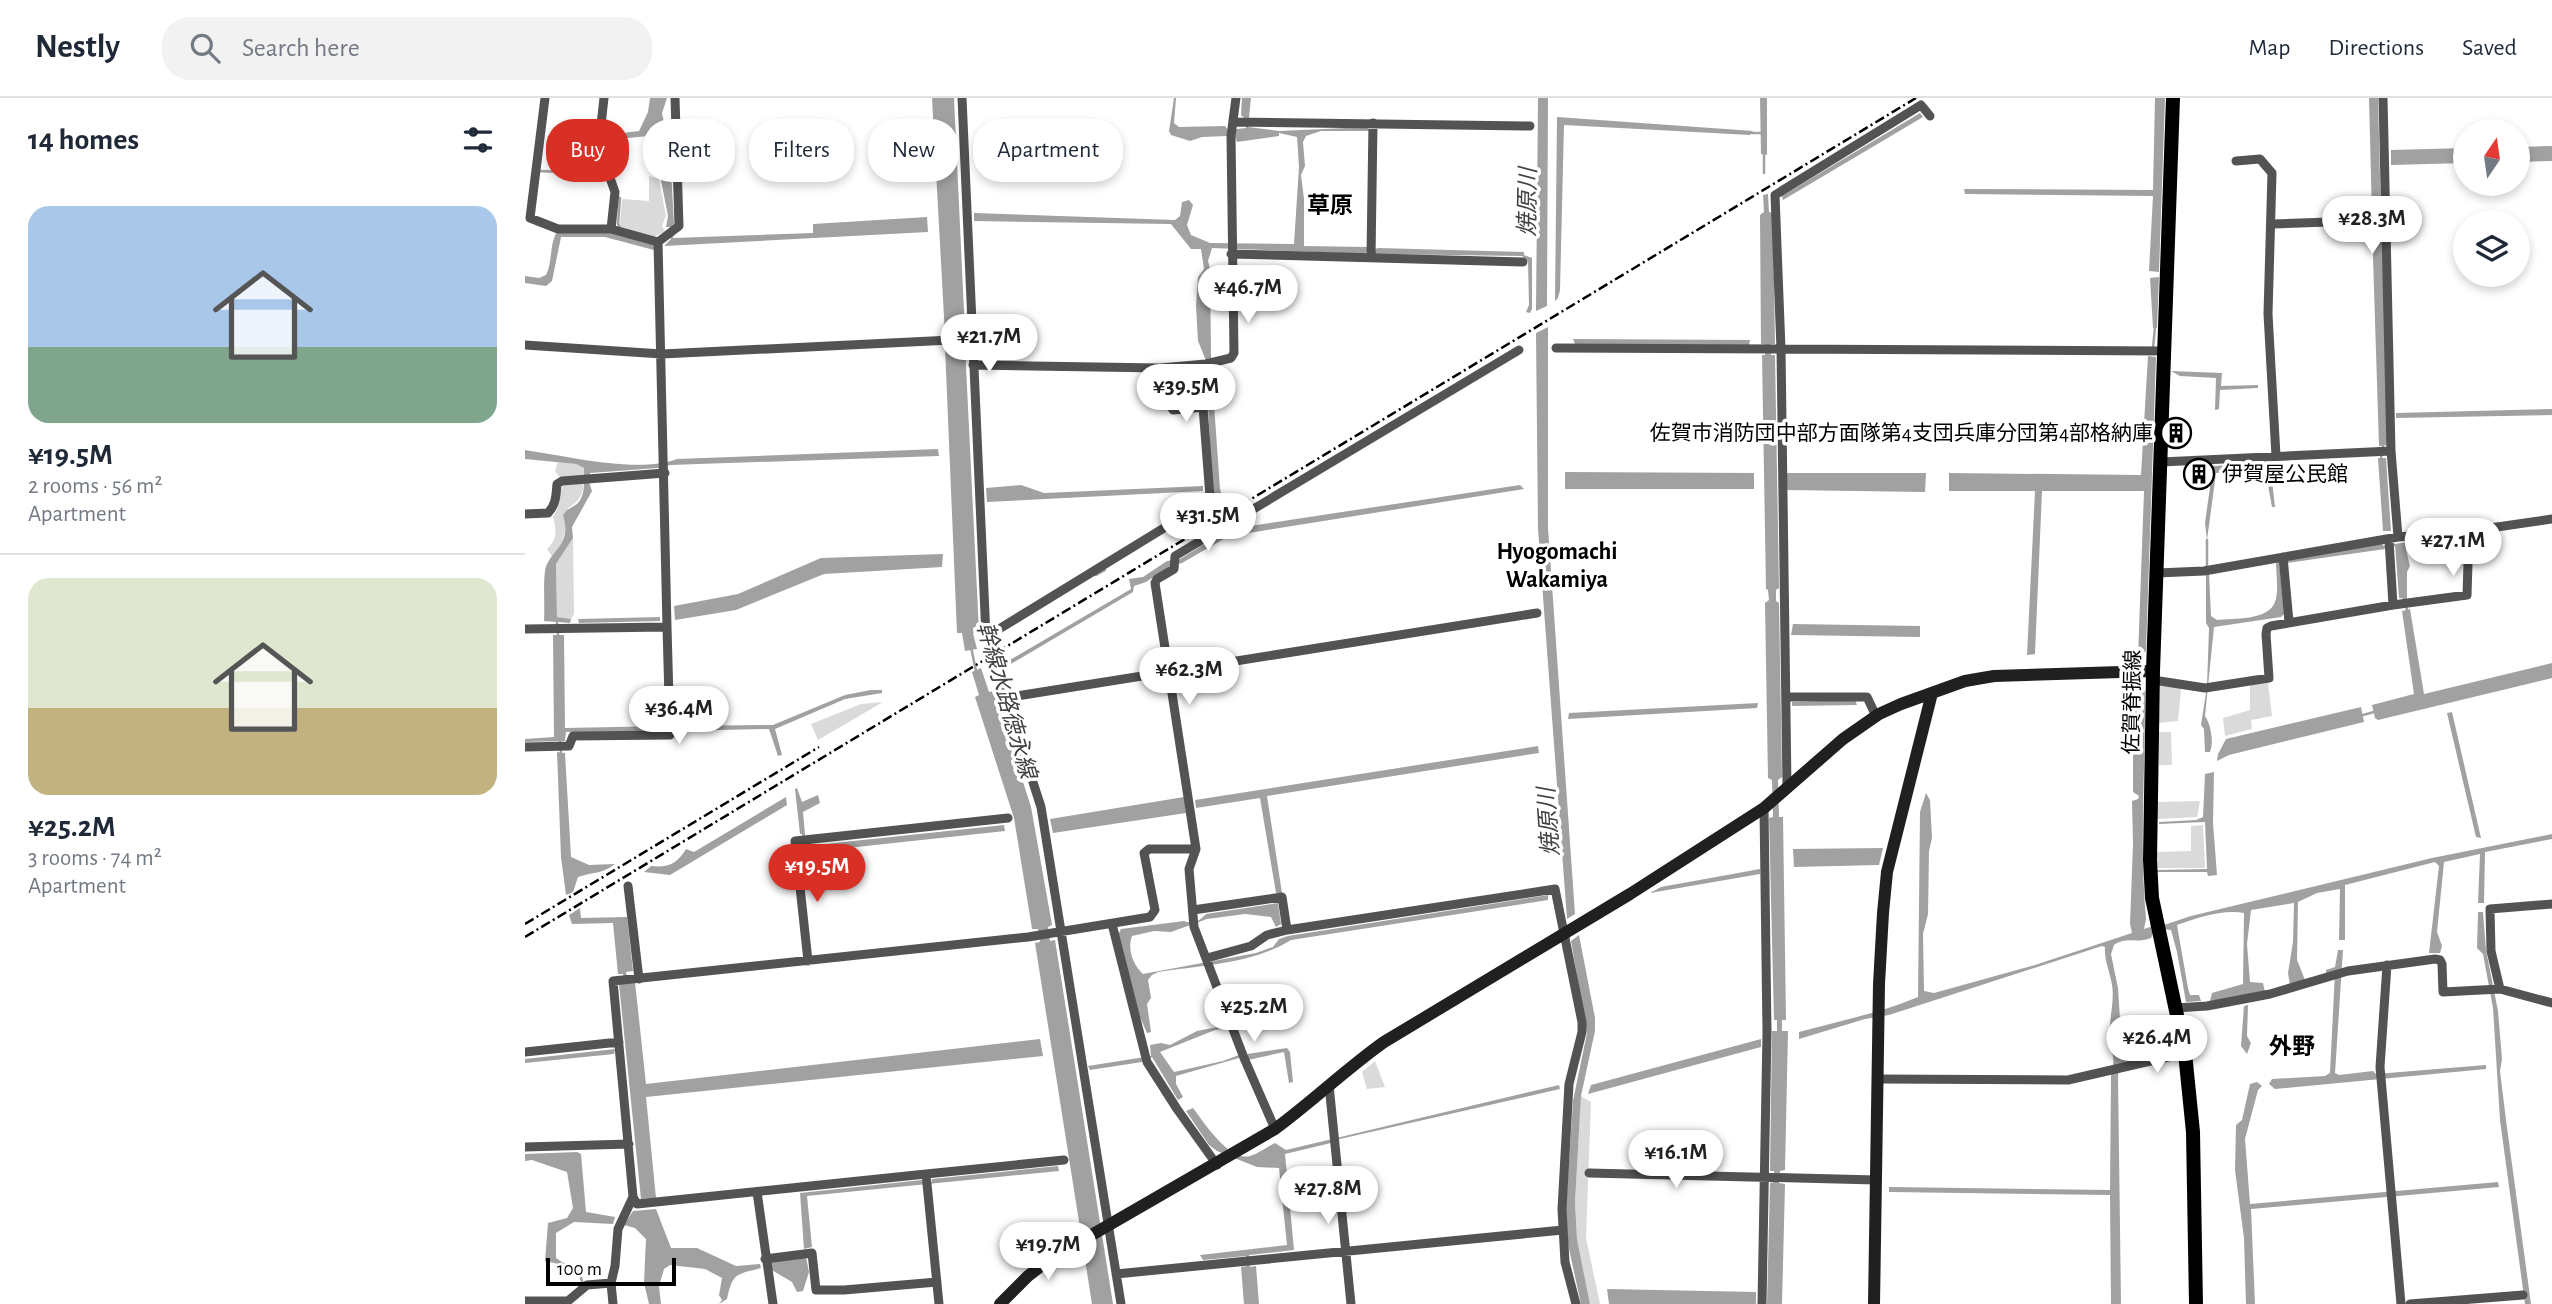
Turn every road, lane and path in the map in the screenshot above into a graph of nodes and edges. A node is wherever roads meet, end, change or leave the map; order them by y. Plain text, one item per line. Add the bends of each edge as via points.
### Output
1 (545, 98) edge
2 (604, 98) edge
3 (675, 98) edge
4 (962, 98) edge
5 (1236, 98) edge
6 (2173, 98) edge
7 (2383, 98) edge
8 (1930, 116) dead end
9 (1374, 123) junction
10 (1530, 126) dead end
11 (1238, 127) junction
12 (2236, 161) dead end
13 (528, 218) edge
14 (2386, 220) junction
15 (2273, 224) junction
16 (611, 229) junction
17 (659, 246) junction
18 (1371, 252) junction
19 (1231, 254) junction
20 (1523, 262) dead end
21 (972, 339) junction
22 (525, 345) edge
23 (1556, 348) dead end
24 (1778, 349) junction
25 (1519, 350) dead end
26 (2162, 351) junction
27 (662, 354) junction
28 (974, 365) junction
29 (1160, 368) junction
30 (2385, 451) junction
31 (2276, 456) junction
32 (2161, 462) junction
33 (665, 467) junction
34 (525, 514) edge
35 (2552, 519) edge
36 (2469, 531) junction
37 (2392, 542) junction
38 (2283, 561) junction
39 (2157, 573) junction
40 (2397, 604) junction
41 (1537, 613) dead end
42 (668, 620) junction
43 (2289, 622) junction
44 (525, 629) edge
45 (986, 637) junction
46 (1169, 671) junction
47 (2147, 673) junction
48 (1932, 693) junction
49 (1787, 697) junction
50 (1005, 698) junction
51 (1876, 716) junction
52 (525, 747) edge
53 (1776, 799) junction
54 (1008, 818) dead end
55 (1196, 849) junction
56 (628, 886) dead end
57 (2552, 904) edge
58 (1193, 910) junction
59 (1112, 924) junction
60 (1287, 930) junction
61 (1061, 932) junction
62 (1563, 934) junction
63 (809, 961) junction
64 (1208, 963) junction
65 (2387, 965) junction
66 (630, 979) junction
67 (2500, 989) junction
68 (2552, 1003) edge
69 (2176, 1008) junction
70 (619, 1042) junction
71 (525, 1052) edge
72 (2185, 1053) junction
73 (1878, 1079) junction
74 (1329, 1085) junction
75 (1275, 1129) junction
76 (629, 1144) junction
77 (525, 1147) edge
78 (1064, 1160) dead end
79 (1217, 1164) junction
80 (1589, 1172) dead end
81 (926, 1175) junction
82 (1763, 1177) junction
83 (1876, 1180) junction
84 (757, 1192) junction
85 (633, 1197) junction
86 (1107, 1226) junction
87 (1563, 1230) junction
88 (1346, 1251) junction
89 (765, 1263) junction
90 (1116, 1274) junction
91 (937, 1282) junction
92 (611, 1283) junction
93 (2523, 1295) dead end
94 (525, 1301) edge
95 (613, 1304) edge
96 (772, 1304) edge
97 (939, 1304) edge
98 (1000, 1304) edge
99 (1121, 1304) edge
100 (1351, 1304) edge
101 (1576, 1304) edge
102 (1762, 1304) edge
103 (1874, 1304) edge
104 (2196, 1304) edge
105 (2401, 1304) edge
106 (2410, 1304) edge

1 - 13 street
2 - 16 street via 596,169 609,175 615,192
3 - 17 street via 679,226
4 - 21 street
5 - 11 street
6 - 26 main road, 佐賀脊振線
7 - 14 street
8 - 24 street via 1921,105 1775,195
9 - 10 street
9 - 11 street
9 - 18 street
11 - 19 street
12 - 15 street via 2260,159 2272,173
13 - 16 street via 558,229
14 - 15 street
14 - 30 street via 2390,416
15 - 31 street via 2269,314
16 - 17 street
17 - 27 street
18 - 19 street
18 - 20 street
19 - 29 street via 1231,358
21 - 27 street
21 - 28 street
22 - 27 street
23 - 24 street
24 - 26 street
24 - 49 street
25 - 46 street via 1175,556 1175,562 1155,583
26 - 32 main road, 佐賀脊振線
27 - 33 street
28 - 29 street
28 - 45 street
29 - 45 street via 1173,411 1203,407 1208,501
30 - 31 street
30 - 37 street
31 - 32 street
32 - 39 main road, 佐賀脊振線
33 - 34 street via 562,481 548,513
33 - 42 street
35 - 36 street
36 - 37 street
36 - 40 street via 2467,595
37 - 38 street
37 - 40 street
38 - 39 street
38 - 43 street
39 - 47 main road, 佐賀脊振線
40 - 43 street
41 - 46 street
42 - 44 street
42 - 52 street via 670,735 573,736 569,746
43 - 47 street via 2267,628 2269,678 2208,688
45 - 50 street
46 - 50 street
46 - 55 street
47 - 48 street via 1993,676
47 - 69 main road, 佐賀脊振線 via 2152,898
48 - 51 street
48 - 73 street via 1913,801 1886,888
49 - 51 street via 1867,697
49 - 53 street
50 - 61 street via 1041,807
51 - 53 street via 1843,738
53 - 62 street
53 - 82 street
54 - 63 street via 795,841
55 - 58 street via 1189,865
55 - 59 street via 1149,849 1144,853 1154,914
56 - 66 street
57 - 67 street via 2490,909 2491,951
58 - 60 street via 1282,897
58 - 64 street
59 - 61 street
59 - 79 street via 1147,1059
60 - 62 street via 1555,889
60 - 64 street
61 - 63 street
61 - 86 street
62 - 74 street via 1384,1042
62 - 87 street via 1582,1032 1569,1084
63 - 66 street
64 - 75 street
65 - 67 street via 2440,960 2443,992
65 - 69 street via 2348,971 2270,994
65 - 105 street via 2381,1077
66 - 70 street via 613,981
67 - 68 street
69 - 72 main road, 佐賀脊振線
70 - 71 street
70 - 76 street
72 - 73 street via 2067,1080
72 - 104 main road, 佐賀脊振線 via 2193,1132
73 - 83 street
74 - 75 street
74 - 88 street
75 - 79 street
76 - 77 street
76 - 85 street
78 - 81 street
79 - 86 street
80 - 82 street
81 - 84 street
81 - 91 street
82 - 83 street
82 - 102 street
83 - 103 street
84 - 85 street via 637,1204
84 - 89 street
85 - 92 street via 618,1229
86 - 90 street
86 - 98 street via 1028,1276
87 - 88 street
87 - 101 street via 1565,1262
88 - 90 street
88 - 100 street
89 - 91 street via 812,1253 816,1290
89 - 96 street
90 - 99 street
91 - 97 street
92 - 94 street via 584,1287 569,1301
92 - 95 street
93 - 106 street

